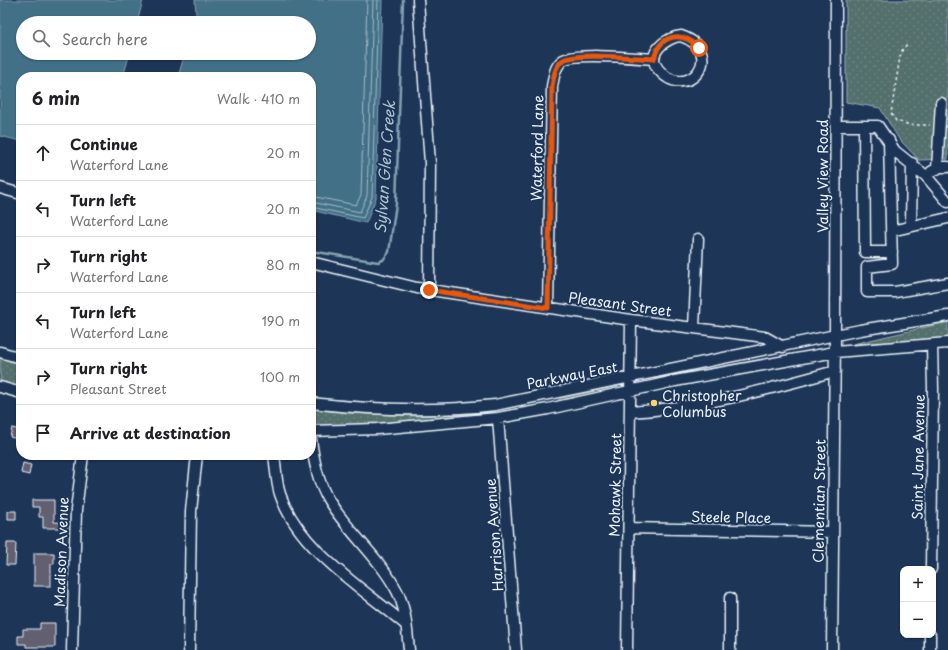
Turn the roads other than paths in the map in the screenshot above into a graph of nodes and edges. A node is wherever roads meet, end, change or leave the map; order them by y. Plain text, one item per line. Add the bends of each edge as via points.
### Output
1 (418, 0) edge
2 (836, 0) edge
3 (654, 59) junction
4 (941, 103) dead end
5 (836, 126) junction
6 (864, 126) junction
7 (889, 140) junction
8 (912, 163) junction
9 (948, 166) edge
10 (937, 169) junction
11 (926, 176) junction
12 (0, 188) edge
13 (16, 193) edge
14 (948, 202) edge
15 (948, 218) edge
16 (911, 226) junction
17 (891, 231) junction
18 (698, 239) dead end
19 (892, 252) junction
20 (316, 263) edge
21 (948, 283) edge
22 (429, 290) junction
23 (548, 308) junction
24 (948, 316) edge
25 (631, 320) junction
26 (694, 328) junction
27 (835, 336) junction
28 (948, 343) edge
29 (932, 345) junction
30 (783, 348) junction
31 (0, 352) edge
32 (835, 352) junction
33 (16, 357) edge
34 (835, 371) junction
35 (630, 377) junction
36 (0, 387) edge
37 (630, 391) junction
38 (16, 392) edge
39 (316, 403) edge
40 (630, 412) junction
41 (498, 418) junction
42 (316, 431) edge
43 (82, 460) edge
44 (196, 460) edge
45 (275, 460) edge
46 (315, 460) edge
47 (629, 528) junction
48 (833, 532) junction
49 (931, 566) edge
50 (730, 598) dead end
51 (406, 625) junction
52 (930, 638) edge
53 (72, 650) edge
54 (188, 650) edge
55 (410, 650) edge
56 (516, 650) edge
57 (627, 650) edge
58 (730, 650) edge
59 (832, 650) edge
60 (930, 650) edge

1 - 22 street via 430,163
2 - 5 street, Valley View Road
3 - 3 street via 662,74 672,80 682,81 698,74 703,59 699,48 692,40 681,36 663,42
3 - 23 street, Waterford Lane via 575,57 562,61 555,69 552,86
4 - 10 street
5 - 6 street
5 - 27 street, Valley View Road
6 - 7 street via 878,126
6 - 19 street via 865,252
7 - 8 street via 895,151
7 - 17 street
8 - 11 street
8 - 16 street
9 - 10 street
10 - 11 street
11 - 14 street
12 - 13 street
15 - 16 street
16 - 17 street
17 - 19 street
18 - 26 street
19 - 21 street via 892,264 867,267 867,292 895,292
20 - 22 street, Pleasant Street
22 - 23 street, Pleasant Street
23 - 25 street, Pleasant Street
24 - 27 street, Parkway East
25 - 26 street, Pleasant Street
25 - 35 street, Mohawk Street
26 - 30 street, Pleasant Street via 765,337
27 - 30 street, Parkway East
27 - 32 street, Valley View Road
28 - 29 street
29 - 32 street
29 - 49 street, Saint Jane Avenue
30 - 35 street, Parkway East
31 - 33 street
32 - 34 street, Clementian Street
32 - 37 street, Parkway East
34 - 40 street via 699,405
34 - 48 street, Clementian Street
35 - 37 street, Mohawk Street
35 - 39 street, Parkway East via 495,405 459,409 381,409
36 - 38 street
37 - 40 street, Mohawk Street
37 - 41 street, Parkway East
40 - 47 street, Mohawk Street
41 - 42 street, Parkway East via 377,429
41 - 56 street, Harrison Avenue
43 - 53 street, Madison Avenue via 76,510
44 - 54 street via 191,511
45 - 51 street via 280,495 305,539
46 - 51 street via 328,500 386,572 398,592
47 - 48 street, Steele Place
47 - 57 street, Mohawk Street
48 - 59 street, Clementian Street
50 - 58 street
51 - 55 street
52 - 60 street

